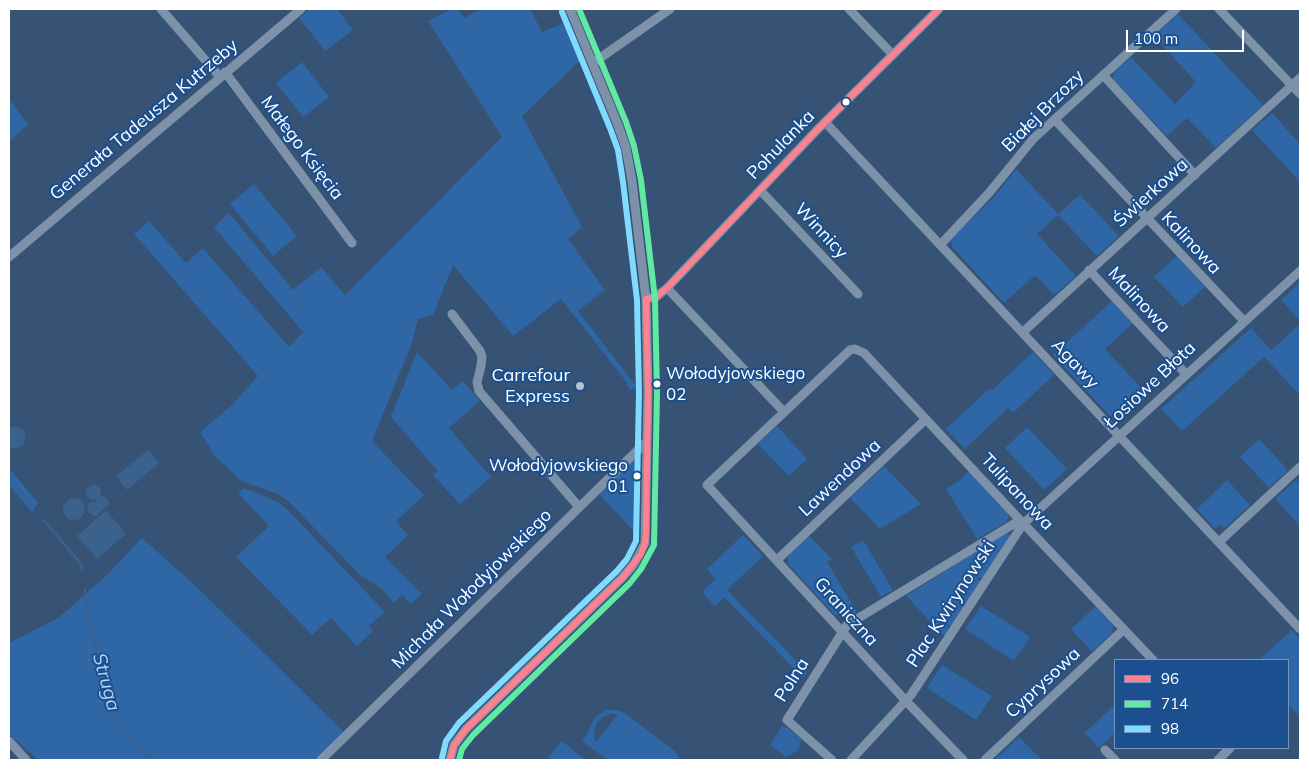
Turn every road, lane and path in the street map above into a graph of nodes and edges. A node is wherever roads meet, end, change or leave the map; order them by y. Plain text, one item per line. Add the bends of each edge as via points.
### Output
1 (161, 9) edge
2 (301, 9) edge
3 (570, 9) edge
4 (670, 9) edge
5 (849, 9) edge
6 (939, 9) edge
7 (1176, 9) edge
8 (1219, 9) edge
9 (893, 55) junction
10 (593, 63) junction
11 (223, 75) junction
12 (1103, 76) junction
13 (1300, 78) edge
14 (1292, 85) junction
15 (1300, 94) edge
16 (1055, 120) junction
17 (825, 122) junction
18 (1195, 175) junction
19 (760, 190) junction
20 (1147, 219) junction
21 (352, 243) dead end
22 (941, 244) junction
23 (9, 257) edge
24 (1090, 270) junction
25 (1300, 271) edge
26 (667, 288) junction
27 (858, 294) dead end
28 (646, 299) junction
29 (452, 314) dead end
30 (1244, 321) junction
31 (1023, 332) junction
32 (1186, 374) junction
33 (784, 412) junction
34 (926, 420) junction
35 (1120, 435) junction
36 (647, 441) junction
37 (1300, 467) edge
38 (579, 507) junction
39 (1022, 522) junction
40 (1219, 542) junction
41 (776, 560) junction
42 (1300, 629) edge
43 (1123, 630) junction
44 (842, 631) junction
45 (1152, 659) edge
46 (906, 701) junction
47 (9, 740) edge
48 (1229, 749) edge
49 (1106, 750) dead end
50 (26, 760) edge
51 (321, 760) edge
52 (450, 760) edge
53 (832, 760) edge
54 (851, 760) edge
55 (963, 760) edge
56 (985, 760) edge
57 (1115, 760) edge
58 (1218, 760) edge

1 - 11 street, Małego Księcia
2 - 11 street, Generała Tadeusza Kutrzeby
3 - 10 street
4 - 10 street
5 - 9 street
6 - 9 street, Pohulanka
7 - 12 street, Białej Brzozy
8 - 14 street
9 - 17 street, Pohulanka
10 - 28 street via 630,165
11 - 21 street, Małego Księcia
11 - 23 street, Generała Tadeusza Kutrzeby
12 - 16 street, Białej Brzozy
12 - 18 street
13 - 14 street, Świerkowa
14 - 15 street
14 - 18 street, Świerkowa
16 - 20 street, Kalinowa
16 - 22 street, Białej Brzozy via 1033,139
17 - 19 street, Pohulanka
17 - 22 street, Agawy
18 - 20 street, Świerkowa
19 - 26 street, Pohulanka
19 - 27 street, Winnicy
20 - 24 street, Świerkowa
20 - 30 street, Kalinowa
22 - 31 street, Agawy
24 - 31 street, Świerkowa
24 - 32 street, Malinowa
25 - 30 street, Łosiowe Błota
26 - 28 street, Pohulanka via 656,297
26 - 33 street
28 - 36 street
29 - 38 street via 480,351 479,391
30 - 32 street, Łosiowe Błota
31 - 35 street, Agawy
32 - 35 street, Łosiowe Błota
33 - 34 street, Tulipanowa via 846,353 855,349 864,353
33 - 41 street, Graniczna via 707,485
34 - 39 street, Tulipanowa
34 - 41 street, Lawendowa
35 - 39 street, Łosiowe Błota
35 - 40 street, Agawy
36 - 38 street, Michała Wołodyjowskiego
36 - 52 street via 646,532 640,554 623,577 466,729 454,745
37 - 40 street
38 - 51 street, Michała Wołodyjowskiego
39 - 43 street, Tulipanowa
39 - 44 street, Plac Kwirynowski via 847,625
39 - 46 street, Plac Kwirynowski
40 - 42 street, Agawy
41 - 44 street, Graniczna
43 - 45 street, Tulipanowa
43 - 56 street, Cyprysowa
44 - 46 street, Graniczna
44 - 53 street, Polna via 787,720
46 - 54 street, Plac Kwirynowski
46 - 55 street, Graniczna
47 - 50 street
48 - 58 street
49 - 57 street

